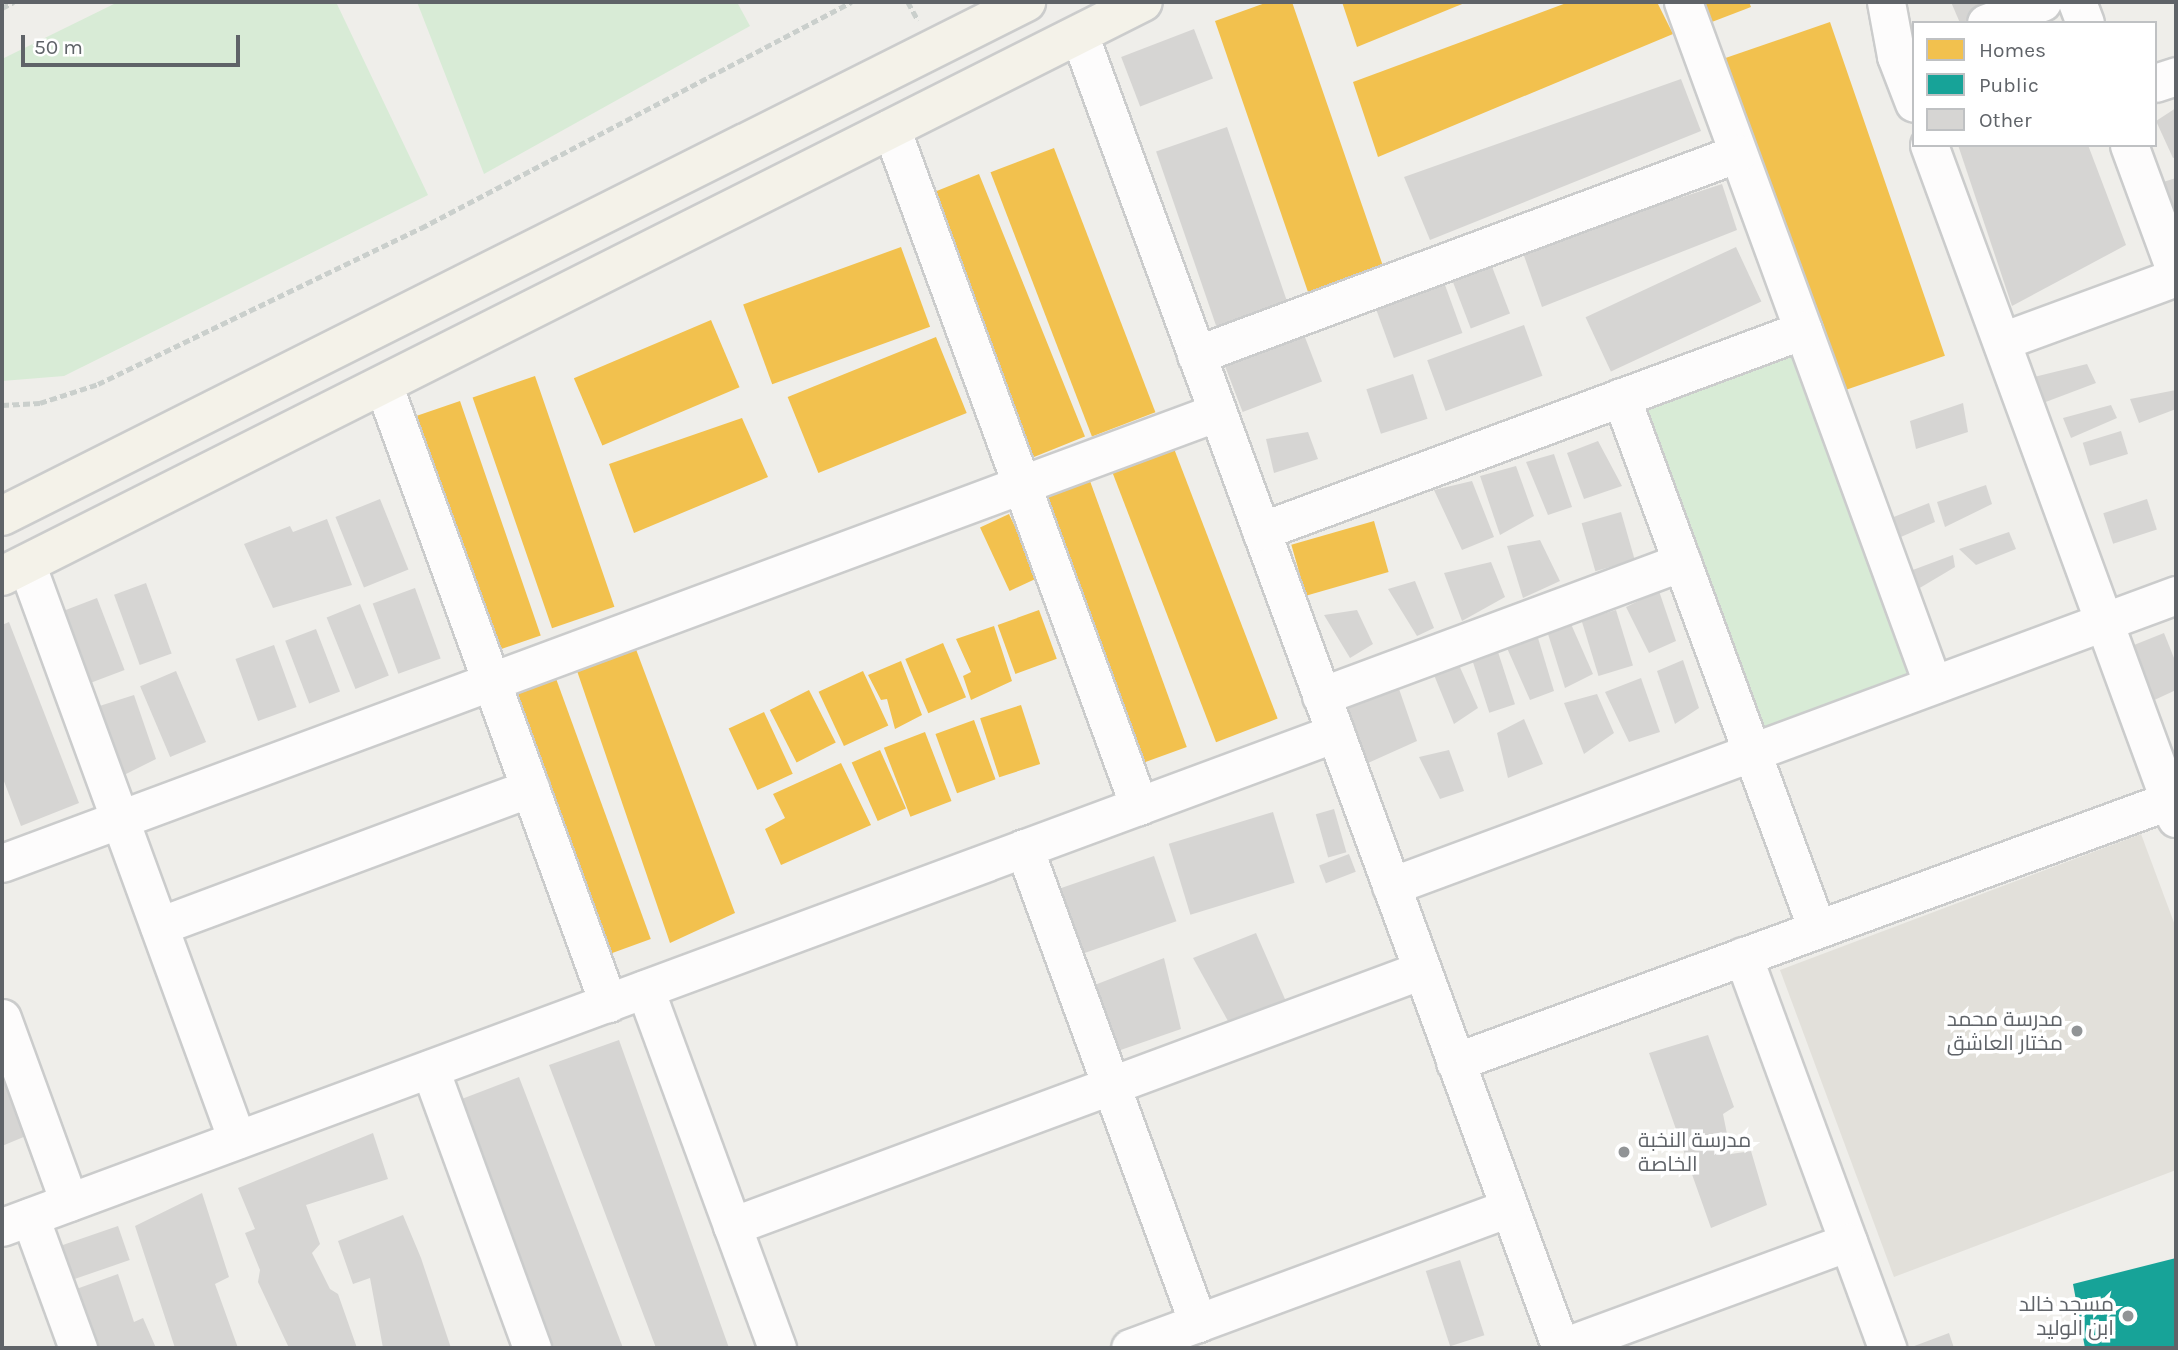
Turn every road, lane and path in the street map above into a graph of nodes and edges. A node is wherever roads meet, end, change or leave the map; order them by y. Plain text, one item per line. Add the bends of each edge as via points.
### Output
1 (14, 2) edge
2 (851, 2) edge
3 (1026, 2) edge
4 (1143, 2) edge
5 (1683, 2) edge
6 (1886, 2) edge
7 (2042, 2) edge
8 (2077, 2) edge
9 (2, 8) edge
10 (1991, 21) edge
11 (2084, 21) edge
12 (1079, 34) junction
13 (1905, 53) edge
14 (2176, 76) edge
15 (2157, 82) edge
16 (1912, 92) edge
17 (891, 128) junction
18 (1930, 147) edge
19 (2130, 147) edge
20 (1738, 153) junction
21 (2176, 275) edge
22 (1803, 330) junction
23 (2002, 341) junction
24 (1196, 355) junction
25 (383, 384) junction
26 (1621, 397) junction
27 (2, 405) edge
28 (1217, 412) junction
29 (1021, 485) junction
30 (2, 516) edge
31 (1261, 531) junction
32 (1682, 562) junction
33 (14, 569) edge
34 (2176, 595) edge
35 (2104, 622) junction
36 (491, 682) junction
37 (1933, 685) junction
38 (1321, 695) junction
39 (1335, 733) junction
40 (1752, 752) junction
41 (530, 788) junction
42 (2174, 805) edge
43 (1139, 806) junction
44 (120, 819) junction
45 (1024, 849) junction
46 (2, 863) edge
47 (1391, 886) junction
48 (159, 926) junction
49 (1816, 929) junction
50 (1743, 956) junction
51 (1422, 970) junction
52 (645, 989) junction
53 (608, 1003) junction
54 (2, 1018) edge
55 (1455, 1062) junction
56 (430, 1069) junction
57 (1111, 1086) junction
58 (237, 1140) junction
59 (69, 1202) junction
60 (1509, 1208) junction
61 (16, 1222) edge
62 (732, 1226) junction
63 (1848, 1242) junction
64 (1198, 1323) junction
65 (78, 1348) edge
66 (532, 1348) edge
67 (777, 1348) edge
68 (1130, 1348) edge
69 (1560, 1348) edge
70 (1887, 1348) edge

1 - 9 path
2 - 27 path via 421,229 98,384 40,403
3 - 30 main road
4 - 12 main road
5 - 20 street
6 - 13 street
7 - 10 street
8 - 11 street
12 - 17 main road
12 - 24 street
13 - 16 street
14 - 15 street
17 - 25 main road
17 - 29 street
18 - 23 street
19 - 21 street
20 - 22 street
20 - 24 street
21 - 23 street
22 - 26 street
22 - 37 street
23 - 35 street
24 - 28 street
25 - 33 main road
25 - 36 street
26 - 31 street
26 - 32 street
28 - 29 street
28 - 31 street
29 - 36 street
29 - 43 street
31 - 38 street
32 - 38 street
32 - 40 street
33 - 44 street
34 - 35 street
35 - 37 street
35 - 42 street
36 - 41 street
36 - 44 street
37 - 40 street
38 - 39 street
39 - 43 street
39 - 47 street
40 - 47 street
40 - 49 street
41 - 48 street
41 - 53 street
42 - 49 street
43 - 45 street
44 - 46 street
44 - 48 street
45 - 52 street
45 - 57 street
47 - 51 street
48 - 58 street
49 - 50 street
50 - 55 street
50 - 63 street
51 - 55 street
51 - 57 street
52 - 53 street
52 - 62 street
53 - 56 street
54 - 59 street
55 - 60 street
56 - 58 street
56 - 66 street
57 - 62 street
57 - 64 street
58 - 59 street
59 - 61 street
60 - 64 street
60 - 69 street
61 - 65 street
62 - 67 street
63 - 69 street
63 - 70 street
64 - 68 street

